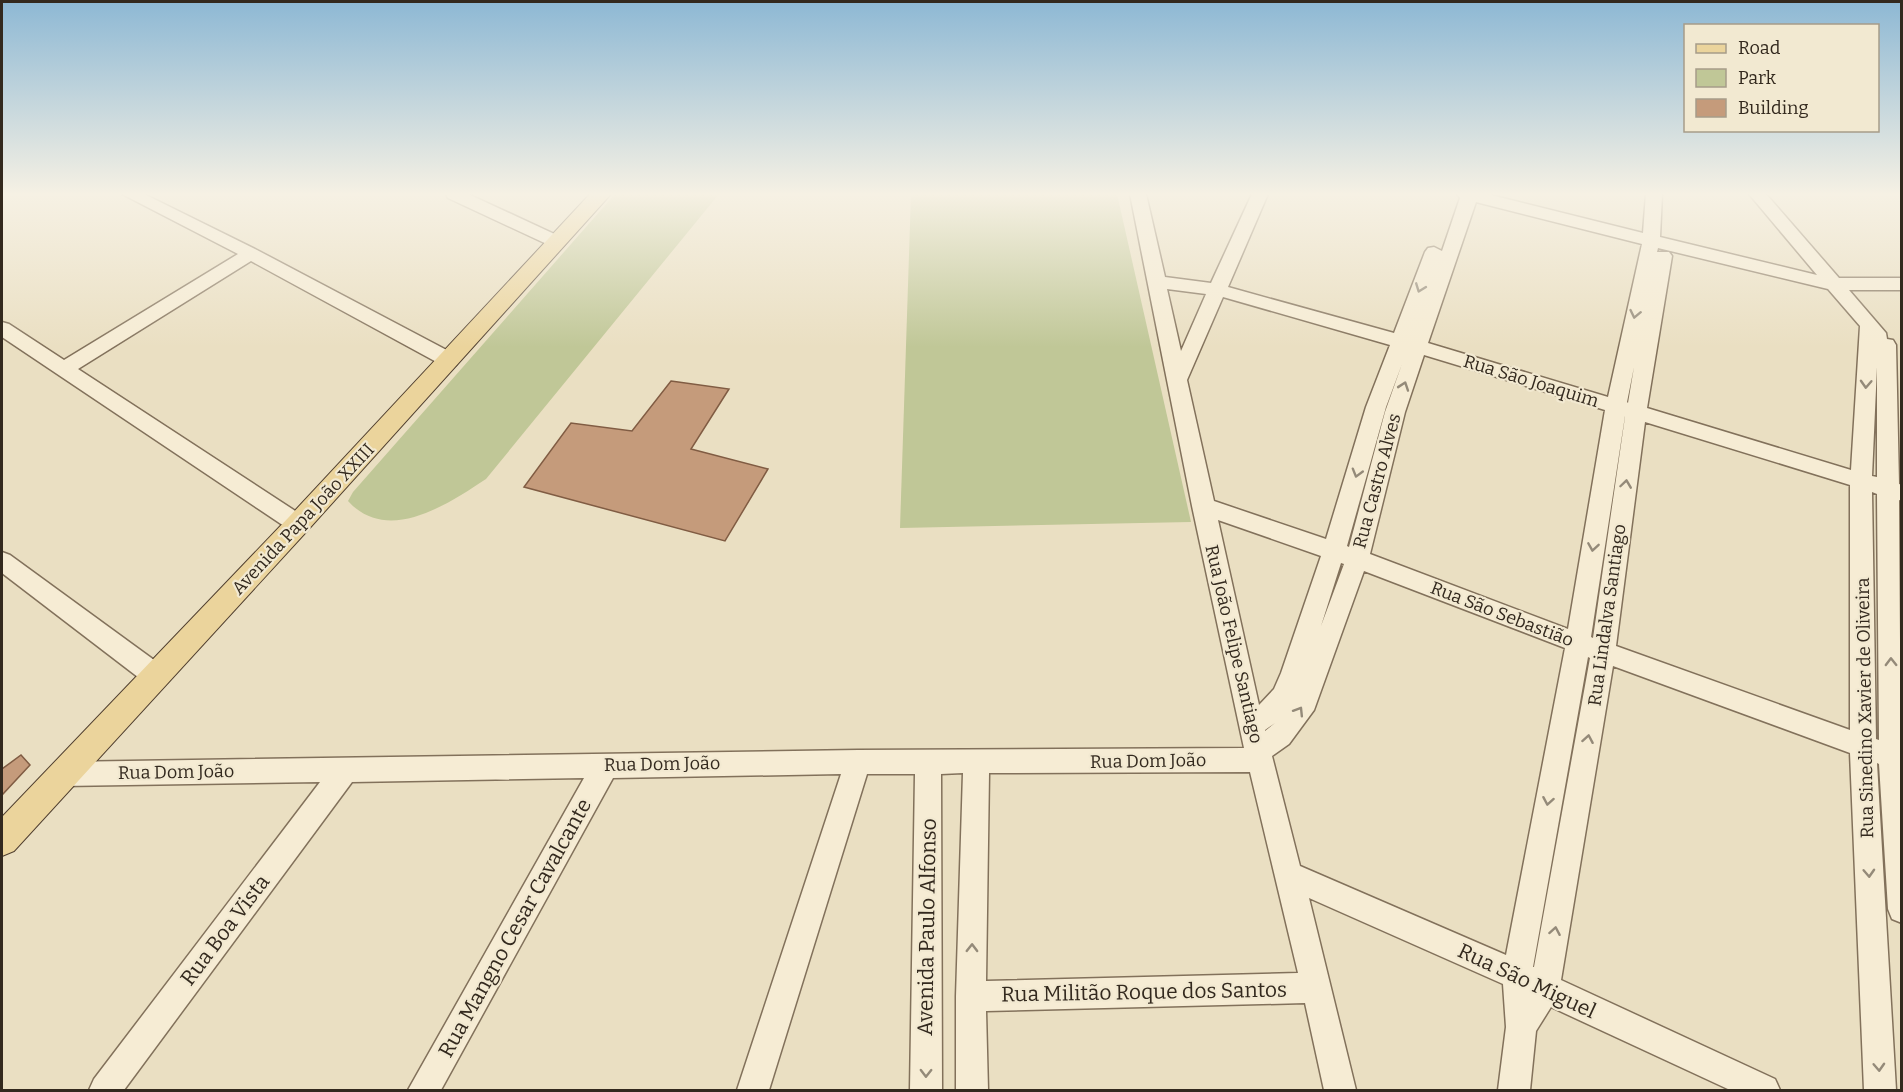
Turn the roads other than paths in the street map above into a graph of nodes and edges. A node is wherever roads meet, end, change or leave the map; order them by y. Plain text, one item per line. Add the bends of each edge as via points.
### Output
1 (233, 245) edge
2 (554, 245) edge
3 (1150, 245) edge
4 (1240, 245) edge
5 (1446, 245) edge
6 (1658, 245) edge
7 (1666, 245) edge
8 (1800, 245) edge
9 (251, 254) junction
10 (1902, 274) edge
11 (1830, 280) junction
12 (1158, 282) junction
13 (1902, 284) edge
14 (1218, 290) junction
15 (1869, 325) junction
16 (2, 328) edge
17 (1409, 343) junction
18 (1886, 345) junction
19 (449, 360) junction
20 (1902, 363) edge
21 (64, 369) junction
22 (1178, 379) junction
23 (1385, 409) junction
24 (1626, 410) junction
25 (1861, 480) junction
26 (1894, 491) edge
27 (1203, 506) junction
28 (298, 525) junction
29 (1334, 551) junction
30 (1357, 559) junction
31 (2, 561) edge
32 (1578, 643) junction
33 (1603, 652) junction
34 (156, 676) junction
35 (1251, 725) junction
36 (1863, 746) junction
37 (1259, 756) junction
38 (1897, 758) edge
39 (858, 762) junction
40 (928, 763) junction
41 (976, 763) junction
42 (606, 765) junction
43 (345, 770) junction
44 (63, 774) junction
45 (2, 840) edge
46 (1289, 875) junction
47 (1902, 909) edge
48 (1517, 975) junction
49 (1317, 988) junction
50 (1545, 989) junction
51 (971, 996) junction
52 (1521, 1027) junction
53 (105, 1090) edge
54 (424, 1090) edge
55 (753, 1090) edge
56 (926, 1090) edge
57 (972, 1090) edge
58 (1340, 1090) edge
59 (1514, 1090) edge
60 (1764, 1090) edge
61 (1881, 1090) edge

1 - 9 street
2 - 19 main road, Avenida Papa João XXIII
3 - 12 street, Rua João Felipe Santiago
4 - 14 street
5 - 17 street, Rua Castro Alves
6 - 24 street, Rua Lindalva Santiago
7 - 11 street via 1806,279
8 - 11 street
9 - 19 street
9 - 21 street
10 - 11 street
11 - 13 street
11 - 15 street
12 - 14 street, Rua São Joaquim
12 - 22 street, Rua João Felipe Santiago
14 - 17 street, Rua São Joaquim
14 - 22 street
15 - 18 street
15 -> 25 street, Rua Sinedino Xavier de Oliveira
16 - 21 street
17 - 23 street, Rua Castro Alves
17 - 24 street, Rua São Joaquim
18 - 20 street
18 - 26 street, Rua Sinedino Xavier de Oliveira
19 - 28 main road, Avenida Papa João XXIII
21 - 28 street
22 - 27 street, Rua João Felipe Santiago
23 -> 29 street, Rua Castro Alves
23 - 30 street, Rua Castro Alves
24 - 25 street, Rua São Joaquim
24 -> 32 street, Rua Lindalva Santiago
33 -> 24 street, Rua Lindalva Santiago
25 - 26 street, Rua São Joaquim
25 - 36 street, Rua Sinedino Xavier de Oliveira
38 -> 26 street, Rua Sinedino Xavier de Oliveira
27 - 29 street, Rua São Sebastião
27 - 35 street, Rua João Felipe Santiago
28 - 34 main road, Avenida Papa João XXIII
29 - 30 street, Rua São Sebastião
29 - 35 street, Rua Castro Alves via 1286,688 1270,712
30 - 32 street, Rua São Sebastião
37 -> 30 street, Rua Castro Alves via 1280,736 1305,702
31 - 34 street
32 - 33 street, Rua São Sebastião
32 -> 48 street, Rua Lindalva Santiago
33 - 36 street, Rua São Sebastião
50 -> 33 street, Rua Lindalva Santiago
34 - 44 main road, Avenida Papa João XXIII
35 - 37 street, Rua João Felipe Santiago
36 - 38 street, Rua São Sebastião
36 -> 61 street, Rua Sinedino Xavier de Oliveira
37 - 41 street, Rua Dom João
37 - 46 street, Rua João Felipe Santiago
38 - 47 street, Rua Sinedino Xavier de Oliveira
39 - 40 street, Rua Dom João
39 - 42 street, Rua Dom João
39 - 55 street
40 - 41 street, Rua Dom João
40 -> 56 street, Avenida Paulo Alfonso
51 -> 41 street
42 - 43 street, Rua Dom João
42 - 54 street, Rua Mangno Cesar Cavalcante
43 - 44 street, Rua Dom João
43 - 53 street, Rua Boa Vista
44 - 45 main road, Avenida Papa João XXIII
46 - 48 street, Rua São Miguel
46 - 49 street, Rua João Felipe Santiago
48 - 50 street, Rua São Miguel
48 - 52 street, Rua Lindalva Santiago
49 - 51 street, Rua Militão Roque dos Santos
49 - 58 street, Rua João Felipe Santiago
50 - 52 street, Rua Lindalva Santiago
50 - 60 street, Rua São Miguel
51 - 57 street
52 - 59 street, Rua Lindalva Santiago

